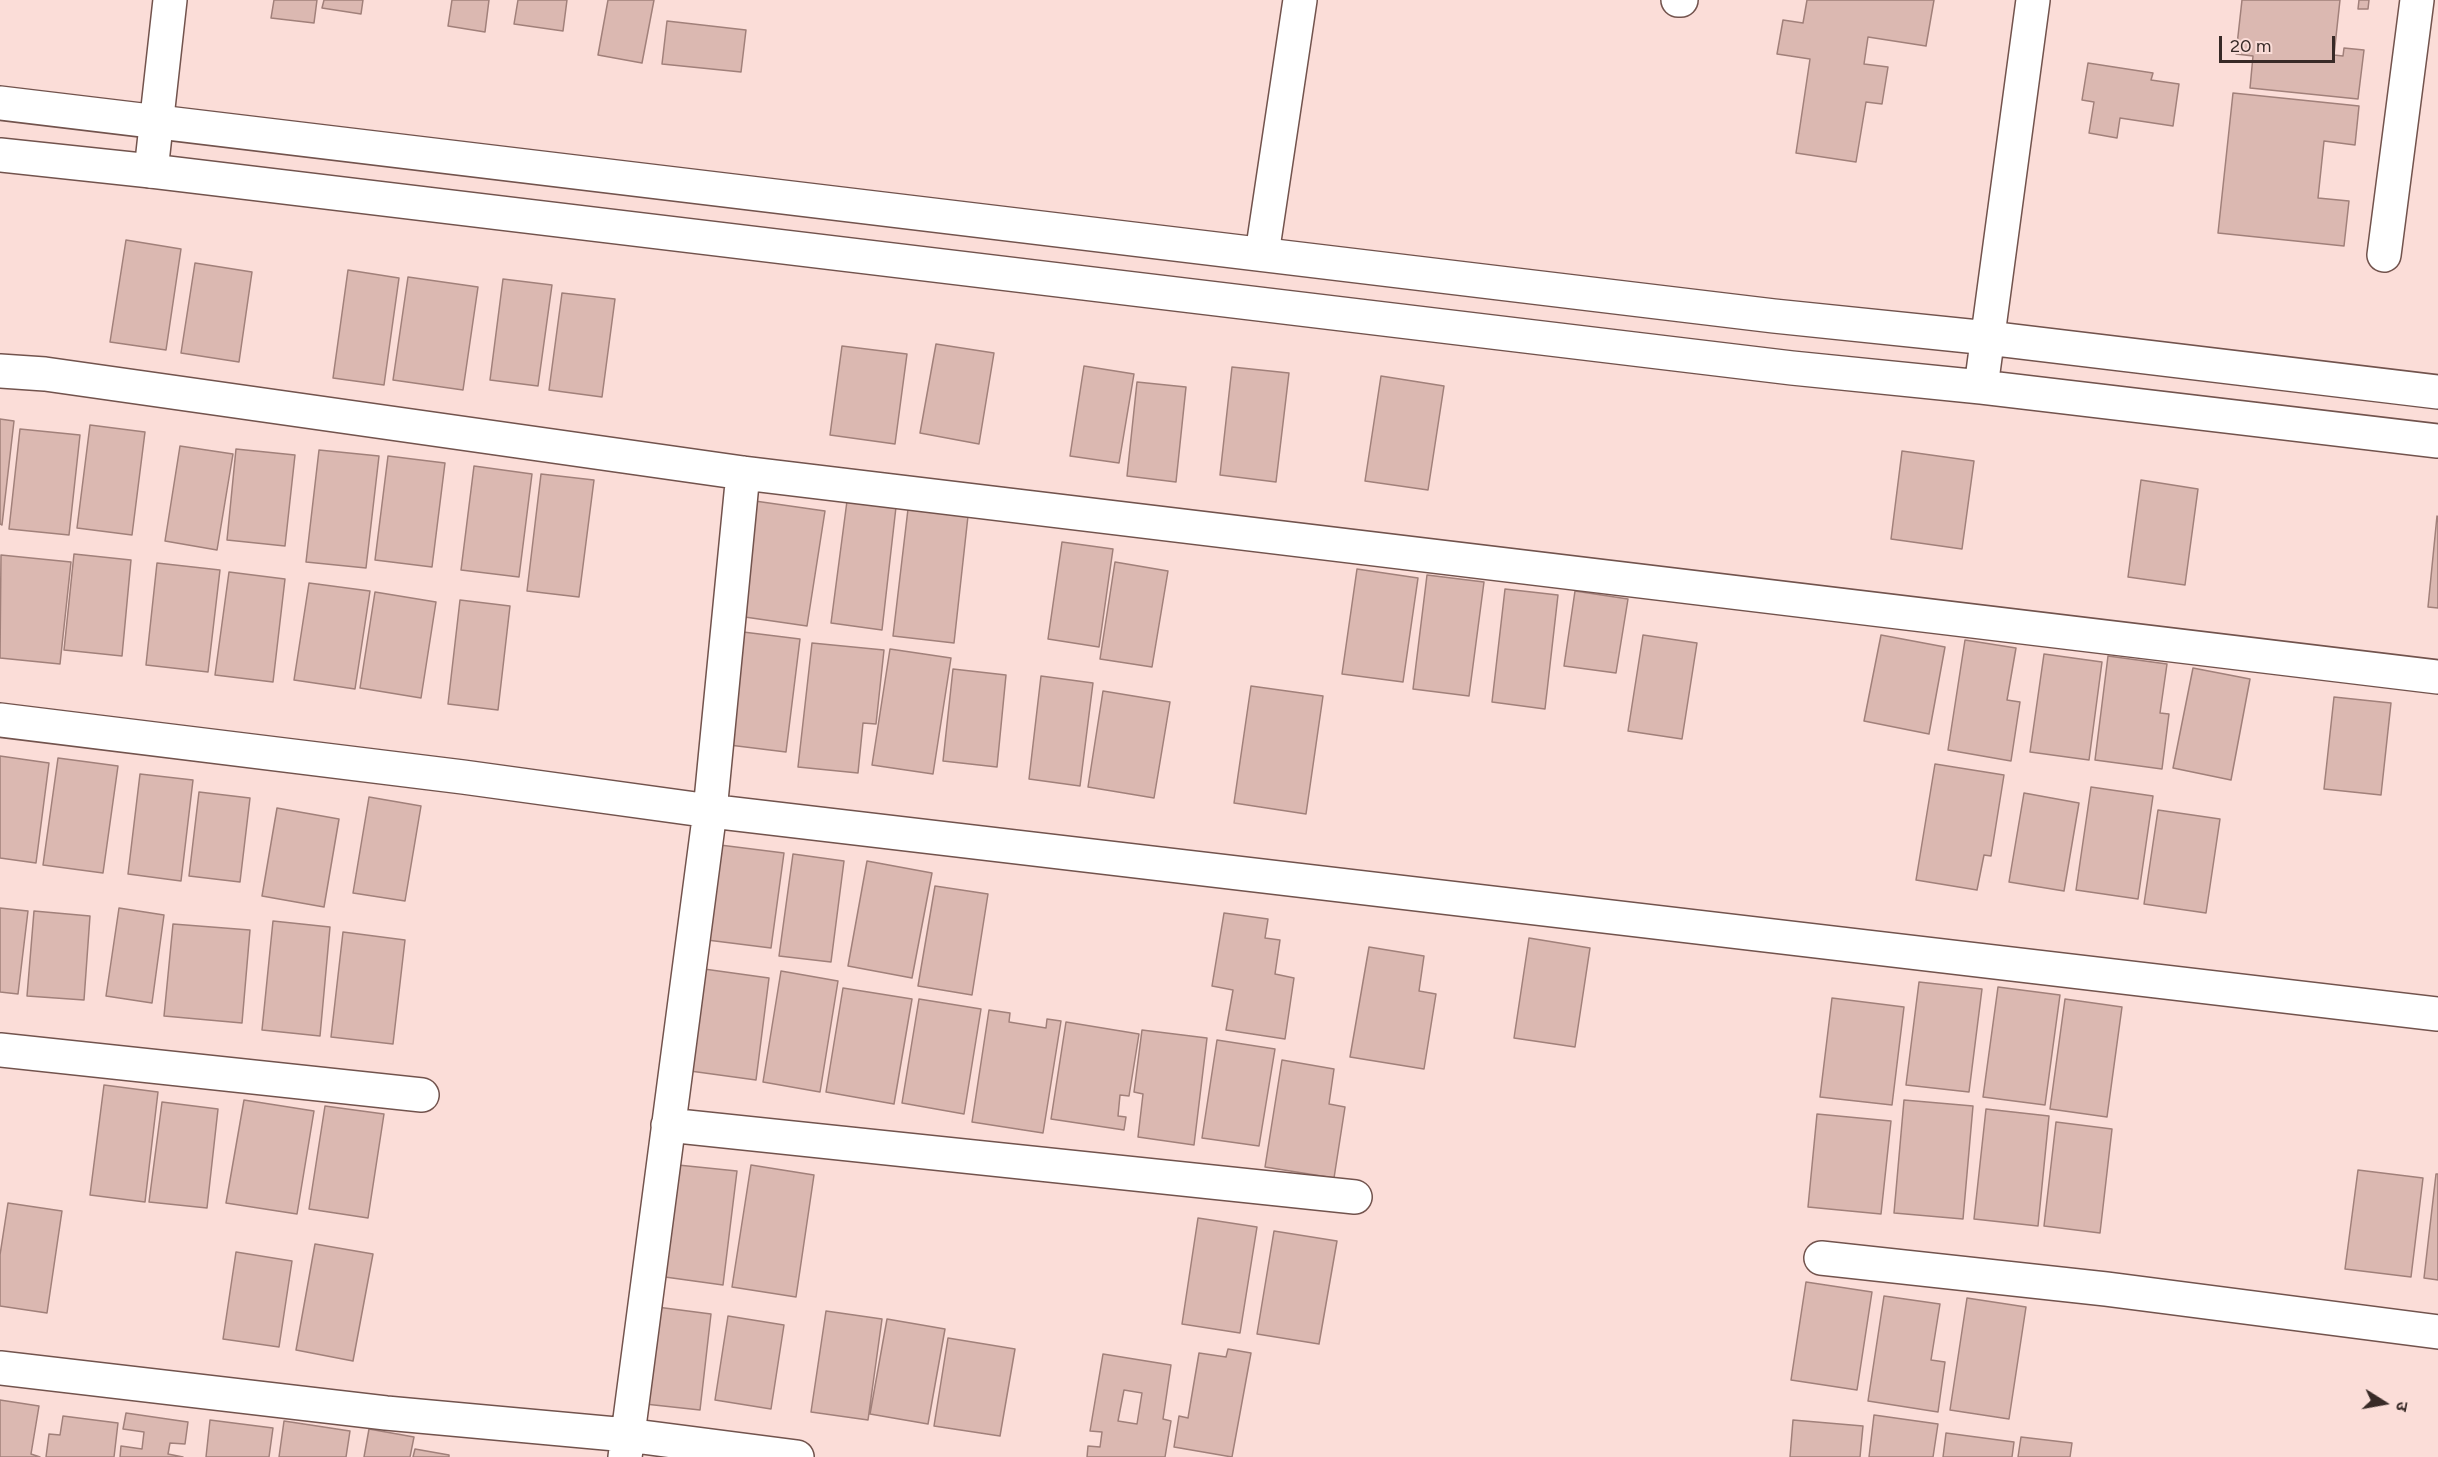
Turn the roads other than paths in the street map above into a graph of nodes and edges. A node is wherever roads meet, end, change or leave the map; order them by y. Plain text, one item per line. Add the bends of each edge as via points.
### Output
1 (170, 0) edge
2 (1300, 0) edge
3 (2034, 0) edge
4 (2417, 0) edge
5 (0, 103) edge
6 (155, 121) junction
7 (0, 155) edge
8 (151, 171) junction
9 (1262, 254) junction
10 (2384, 255) dead end
11 (1678, 304) junction
12 (1989, 338) junction
13 (1671, 353) junction
14 (0, 371) edge
15 (1981, 387) junction
16 (2438, 392) edge
17 (2438, 441) edge
18 (742, 473) junction
19 (2438, 677) edge
20 (0, 720) edge
21 (710, 811) junction
22 (2438, 1014) edge
23 (0, 1050) edge
24 (422, 1095) dead end
25 (668, 1125) junction
26 (1355, 1197) dead end
27 (1821, 1258) dead end
28 (2438, 1332) edge
29 (0, 1368) edge
30 (626, 1446) edge
31 (797, 1457) edge

1 - 6 street
2 - 9 street
3 - 12 street
4 - 10 street
5 - 6 street
6 - 8 street
6 - 9 street
7 - 8 street
8 - 13 street
9 - 11 street
11 - 12 street
11 - 13 street
12 - 15 street
12 - 16 street
13 - 15 street
14 - 18 street via 45,374
15 - 17 street
18 - 19 street
18 - 21 street
20 - 21 street
21 - 22 street
21 - 25 street
23 - 24 street
25 - 26 street
25 - 30 street
27 - 28 street via 2106,1289
29 - 30 street via 386,1413
30 - 31 street

